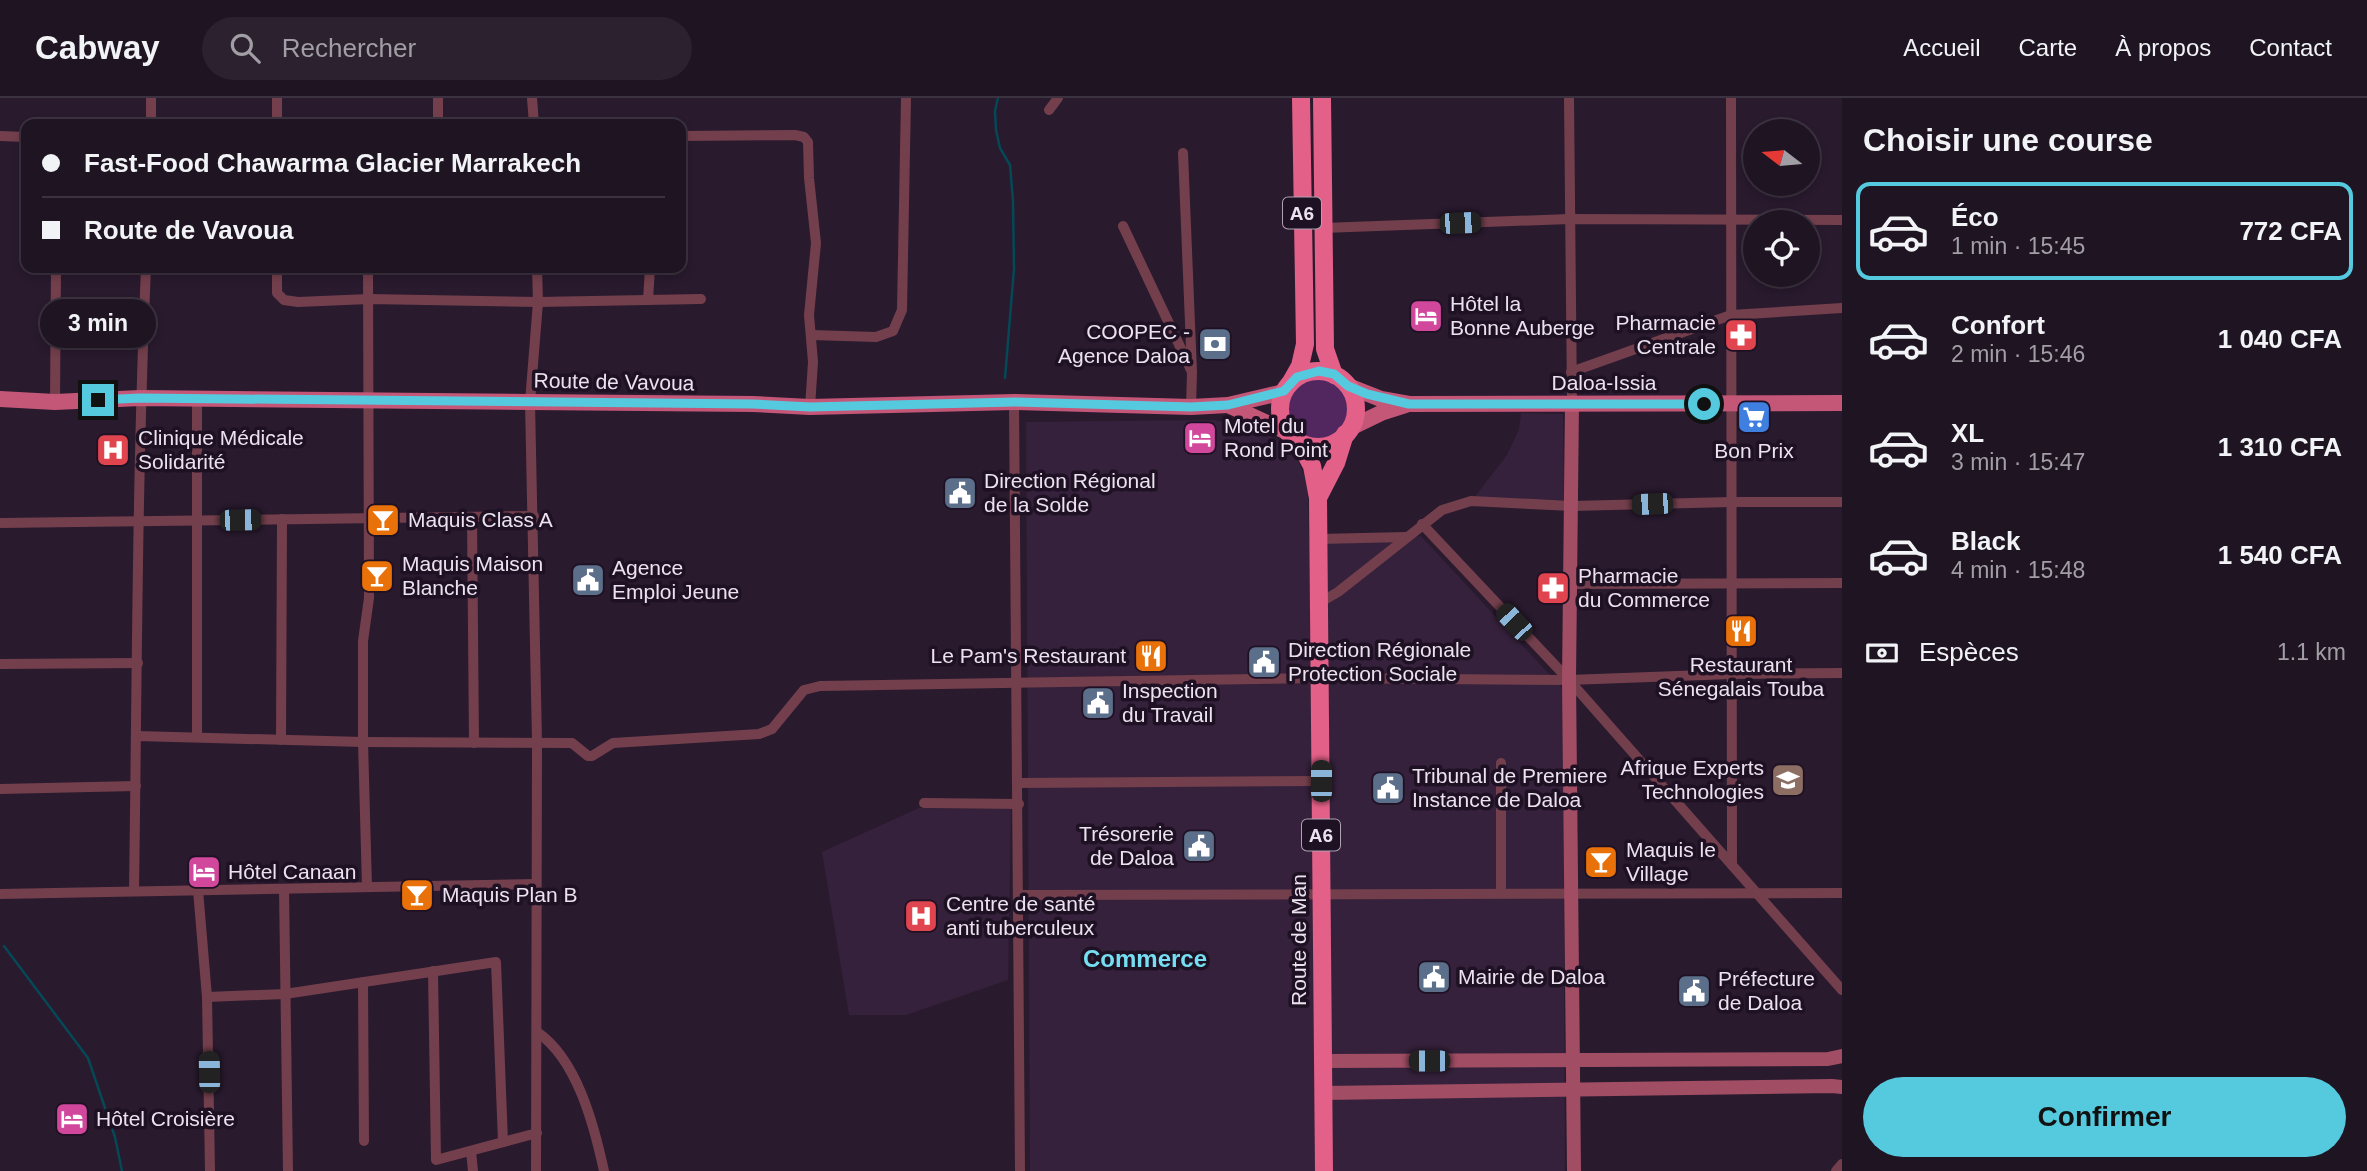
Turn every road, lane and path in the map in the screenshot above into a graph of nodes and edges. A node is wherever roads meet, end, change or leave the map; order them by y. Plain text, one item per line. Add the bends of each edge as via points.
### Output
1 (151, 98) edge
2 (276, 98) edge
3 (438, 98) edge
4 (532, 98) edge
5 (906, 98) edge
6 (1058, 98) edge
7 (1301, 98) edge
8 (1322, 98) edge
9 (1569, 98) edge
10 (1731, 98) edge
11 (1049, 110) dead end
12 (151, 119) edge
13 (277, 119) edge
14 (438, 119) edge
15 (534, 119) edge
16 (686, 135) edge
17 (0, 136) edge
18 (21, 136) edge
19 (1183, 153) dead end
20 (1569, 219) junction
21 (1732, 220) junction
22 (1842, 220) edge
23 (1123, 226) dead end
24 (1323, 228) junction
25 (56, 273) edge
26 (146, 273) edge
27 (277, 273) edge
28 (368, 273) edge
29 (537, 273) edge
30 (650, 273) edge
31 (369, 299) junction
32 (701, 299) dead end
33 (648, 300) junction
34 (538, 302) junction
35 (1842, 308) edge
36 (1731, 315) junction
37 (811, 335) junction
38 (1192, 372) junction
39 (1571, 372) junction
40 (1341, 380) junction
41 (1288, 387) junction
42 (140, 398) junction
43 (197, 398) junction
44 (0, 399) edge
45 (370, 401) junction
46 (55, 402) junction
47 (530, 402) junction
48 (1014, 402) junction
49 (1572, 403) junction
50 (1842, 403) edge
51 (1409, 404) junction
52 (1730, 404) junction
53 (1228, 405) junction
54 (810, 407) junction
55 (1191, 407) junction
56 (1347, 431) junction
57 (1293, 437) junction
58 (1318, 498) junction
59 (1731, 502) junction
60 (1842, 502) edge
61 (1572, 506) junction
62 (534, 516) junction
63 (472, 517) junction
64 (368, 518) junction
65 (282, 519) junction
66 (197, 521) junction
67 (140, 522) junction
68 (0, 523) edge
69 (1422, 524) junction
70 (1406, 537) junction
71 (1325, 539) junction
72 (1842, 583) edge
73 (1571, 584) junction
74 (1731, 585) junction
75 (1319, 603) junction
76 (138, 663) junction
77 (0, 664) edge
78 (1731, 674) junction
79 (1842, 674) edge
80 (1320, 678) junction
81 (1569, 680) junction
82 (1018, 682) junction
83 (137, 736) junction
84 (197, 737) junction
85 (281, 740) junction
86 (363, 742) junction
87 (537, 742) junction
88 (474, 743) junction
89 (1500, 763) dead end
90 (1321, 781) junction
91 (1018, 783) junction
92 (136, 786) junction
93 (0, 789) edge
94 (924, 803) dead end
95 (1018, 804) junction
96 (1732, 865) junction
97 (535, 884) junction
98 (367, 887) junction
99 (284, 889) junction
100 (198, 890) junction
101 (134, 891) junction
102 (1501, 893) junction
103 (1572, 893) junction
104 (1756, 893) junction
105 (1842, 893) edge
106 (0, 894) edge
107 (1321, 894) junction
108 (1019, 895) junction
109 (433, 971) junction
110 (363, 982) junction
111 (1842, 990) edge
112 (285, 993) junction
113 (207, 997) junction
114 (537, 1032) junction
115 (1842, 1056) edge
116 (1322, 1060) junction
117 (1573, 1060) junction
118 (1842, 1087) edge
119 (1574, 1090) junction
120 (1323, 1093) junction
121 (537, 1133) junction
122 (364, 1141) dead end
123 (503, 1142) junction
124 (471, 1151) junction
125 (1842, 1164) edge
126 (210, 1171) edge
127 (288, 1171) edge
128 (473, 1171) edge
129 (537, 1171) edge
130 (604, 1171) edge
131 (1020, 1171) edge
132 (1324, 1171) edge
133 (1574, 1171) edge
134 (1836, 1171) edge

1 - 12 street
2 - 13 street
3 - 14 street
4 - 15 street
5 - 37 street via 902,310 893,331 876,337
6 - 11 street
7 - 41 highway, A6 via 1305,344
8 - 24 highway, A6
9 - 20 street
10 - 21 street
16 - 37 street via 795,135 808,142 816,243
17 - 18 street
19 - 38 street
20 - 21 street
20 - 24 street
20 - 39 street
21 - 22 street
21 - 36 street
23 - 38 street
24 - 40 highway, A6 via 1325,349
25 - 46 street
26 - 42 street
27 - 31 street via 277,293 284,300
28 - 31 street
29 - 34 street
30 - 33 street
31 - 34 street
31 - 45 street
32 - 33 street
33 - 34 street
34 - 47 street
35 - 36 street
36 - 39 street
36 - 52 street
37 - 54 street
38 - 55 street
39 - 49 street
40 - 41 highway via 1312,371
40 - 51 main road via 1381,399
40 - 56 highway via 1352,394 1355,411
41 - 53 main road, Route de Vavoua
41 - 57 highway via 1280,412
42 - 43 main road, Route de Vavoua
42 - 46 main road, Route de Vavoua
42 - 67 street
43 - 45 main road, Route de Vavoua
43 - 66 street
44 - 46 main road, Route de Vavoua
45 - 47 main road, Route de Vavoua
45 - 64 street
47 - 54 main road, Route de Vavoua
47 - 62 street
48 - 54 main road, Route de Vavoua
48 - 55 main road, Route de Vavoua
48 - 82 street
49 - 51 main road, Daloa-Issia
49 - 52 main road, Daloa-Issia
49 - 61 street
50 - 52 main road, Daloa-Issia
51 - 56 main road via 1381,412
52 - 59 street
53 - 55 main road, Route de Vavoua
53 - 57 main road
56 - 57 highway via 1333,443 1319,446
56 - 58 highway, A6
57 - 58 highway, A6 via 1312,466
58 - 71 highway, Route de Man / A6
59 - 60 street
59 - 61 street
59 - 74 street
61 - 69 street via 1471,502 1442,510
61 - 73 street
62 - 63 street
62 - 87 street
63 - 64 street
63 - 88 street
64 - 65 street
64 - 86 street
65 - 66 street
65 - 85 street
66 - 67 street
66 - 84 street
67 - 68 street
67 - 76 street
69 - 70 street
69 - 81 street
70 - 71 street
70 - 75 street
71 - 75 highway, Route de Man / A6
72 - 74 street
73 - 74 street
73 - 81 street
74 - 78 street
75 - 80 highway, Route de Man / A6
76 - 77 street
76 - 83 street
78 - 79 street
78 - 81 street
78 - 96 street
80 - 81 street
80 - 82 street
80 - 90 highway, Route de Man / A6
81 - 96 street
81 - 103 street
82 - 87 street via 811,687 772,729 759,734 613,743 592,756 572,743
82 - 91 street
83 - 84 street
83 - 92 street
84 - 85 street
85 - 86 street
86 - 88 street
86 - 98 street
87 - 88 street
87 - 97 street
89 - 102 street
90 - 91 street
90 - 107 highway, Route de Man / A6
91 - 95 street
92 - 93 street
92 - 101 street
94 - 95 street
95 - 108 street
96 - 104 street
97 - 98 street
97 - 114 street
98 - 99 street
99 - 100 street
99 - 112 street
100 - 101 street
100 - 113 street
101 - 106 street
102 - 103 street
102 - 107 street
103 - 104 street
103 - 117 street
104 - 105 street
104 - 111 street
107 - 108 street
107 - 116 highway, Route de Man / A6
108 - 131 street
109 - 110 street
109 - 123 street via 497,964
109 - 124 street via 435,1158 438,1161
110 - 112 street
110 - 122 street
112 - 113 street
112 - 127 street
113 - 126 street
114 - 121 street
114 - 130 street via 549,1040 574,1076
115 - 117 street
116 - 117 street
116 - 120 highway, Route de Man / A6
117 - 119 street
118 - 119 street
119 - 120 street
119 - 133 street
120 - 132 highway, Route de Man / A6
121 - 123 street
121 - 129 street
123 - 124 street
124 - 128 street
125 - 134 street

